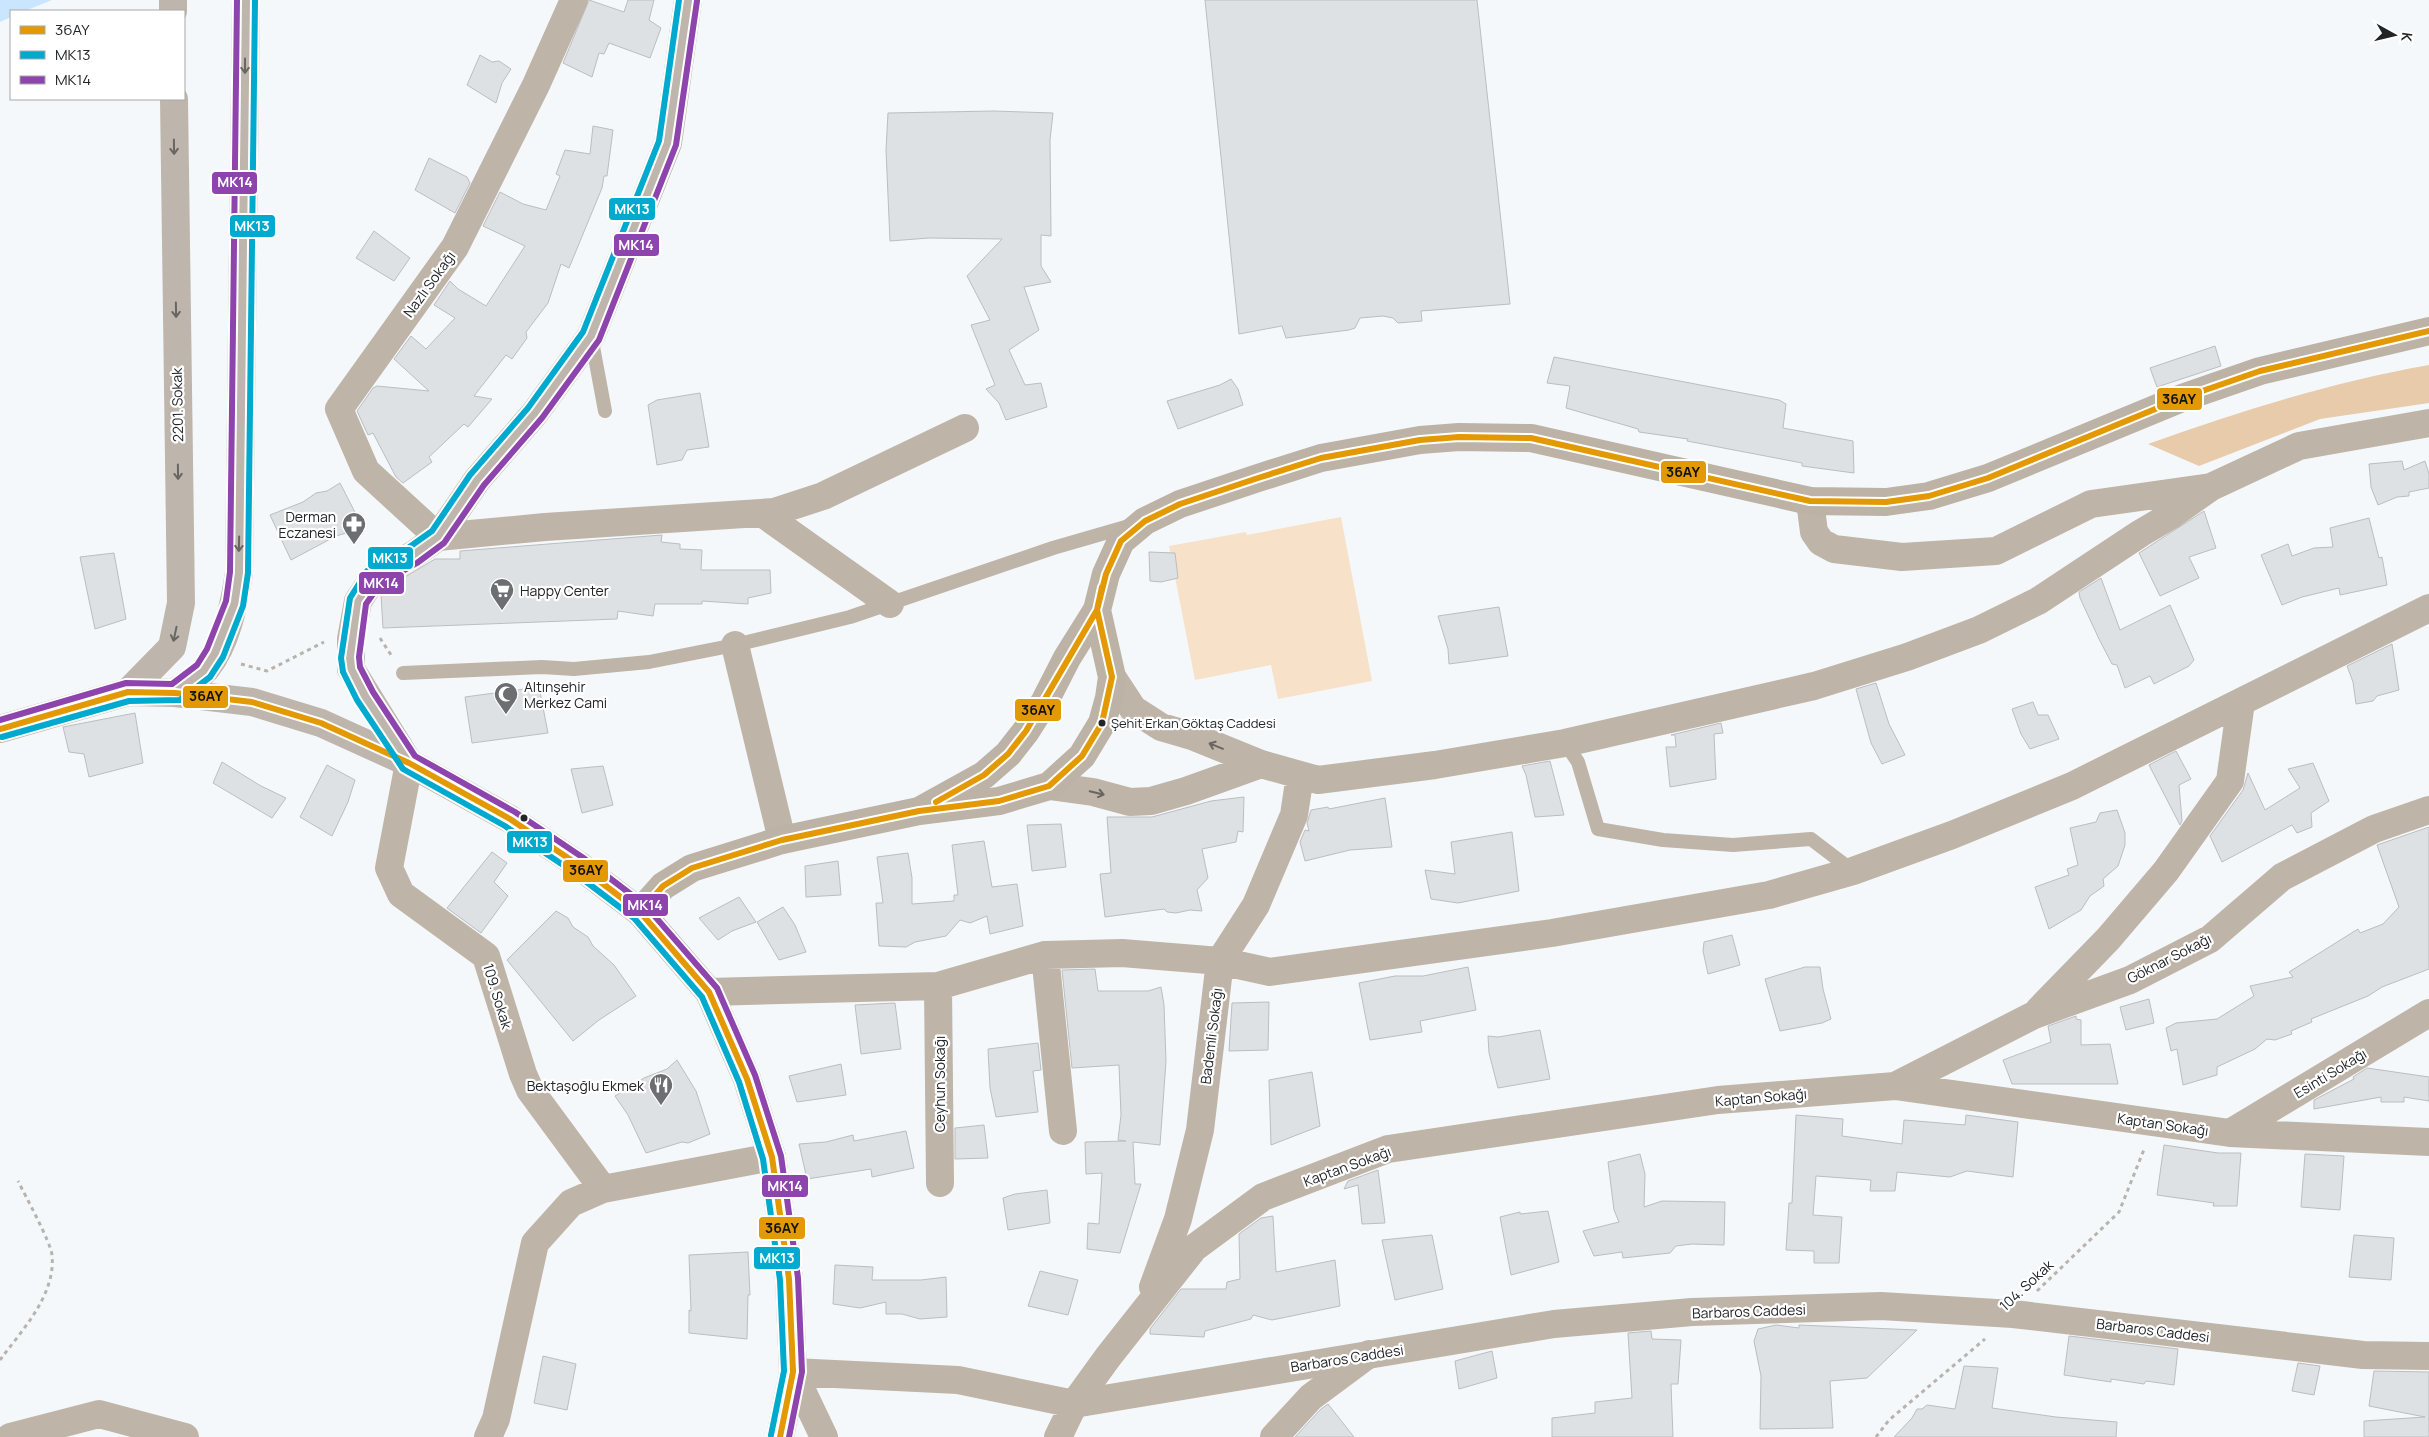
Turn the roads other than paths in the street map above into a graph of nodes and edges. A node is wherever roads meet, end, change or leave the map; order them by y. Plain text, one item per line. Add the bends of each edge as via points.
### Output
1 (246, 0) edge
2 (574, 0) edge
3 (688, 0) edge
4 (174, 100) edge
5 (2429, 331) edge
6 (591, 336) junction
7 (605, 411) dead end
8 (2429, 424) edge
9 (964, 428) dead end
10 (2211, 488) junction
11 (1810, 500) junction
12 (762, 513) junction
13 (1145, 521) junction
14 (438, 537) junction
15 (890, 604) junction
16 (2429, 608) edge
17 (1097, 610) junction
18 (735, 645) junction
19 (1064, 664) junction
20 (403, 673) dead end
21 (1112, 677) junction
22 (128, 692) junction
23 (175, 693) junction
24 (2241, 702) junction
25 (0, 729) edge
26 (1017, 742) junction
27 (1565, 743) junction
28 (409, 763) junction
29 (1261, 764) junction
30 (1300, 775) junction
31 (1049, 786) junction
32 (2429, 810) edge
33 (919, 811) junction
34 (782, 840) junction
35 (1853, 870) junction
36 (640, 912) junction
37 (1045, 955) junction
38 (1220, 961) junction
39 (938, 986) junction
40 (709, 992) junction
41 (2429, 1013) edge
42 (2034, 1015) junction
43 (1895, 1086) junction
44 (1063, 1132) dead end
45 (2230, 1133) junction
46 (2429, 1142) edge
47 (772, 1157) junction
48 (940, 1183) dead end
49 (603, 1189) junction
50 (1146, 1308) junction
51 (1369, 1354) junction
52 (2429, 1356) edge
53 (793, 1372) junction
54 (1074, 1404) junction
55 (10, 1437) edge
56 (186, 1437) edge
57 (488, 1437) edge
58 (780, 1437) edge
59 (824, 1437) edge
60 (1058, 1437) edge
61 (1274, 1437) edge

1 -> 23 main road via 239,573 235,603 216,653 204,671
2 - 14 street, Nazlı Sokağı via 536,86 456,247 339,409 366,471
3 - 6 main road via 668,143
4 -> 22 main road, 2201. Sokak via 181,603 172,647
5 - 11 main road via 2260,371 2182,398 1988,478 1929,496 1886,502
6 - 7 lane
6 - 14 main road via 535,413 477,480
8 - 10 street via 2300,446
9 - 12 street via 823,496
10 - 11 street via 2091,504 1996,551 1902,557 1834,549 1822,542 1814,532
10 - 27 street via 2038,601 1979,630 1814,686
11 - 13 main road via 1531,438 1459,438 1420,440 1321,458 1180,504
12 - 14 street
12 - 15 street
13 - 15 lane via 1053,548
13 - 17 main road via 1121,541 1106,574
14 - 28 main road via 374,577 358,601 351,639 350,669
15 - 18 lane
16 - 24 street
17 - 19 main road
17 - 21 main road
18 - 20 lane via 649,662 574,669 542,667
18 - 34 street
19 - 21 main road via 1077,658 1091,658 1103,665
19 - 26 main road via 1045,701
29 -> 21 street via 1161,727 1134,709
21 - 31 main road via 1102,722 1082,756
22 - 23 main road
22 - 25 main road
23 - 28 main road via 252,702 286,712 321,723
24 - 35 street via 2072,786 1952,835
24 - 42 street via 2230,781 2166,871 2108,939
26 - 31 main road via 1014,755 1019,769 1031,781
26 - 33 main road via 984,775
27 - 30 street via 1347,778 1318,780
27 - 35 lane via 1578,762 1598,829 1663,840 1733,845 1812,839
28 - 36 main road via 510,819
28 - 49 street, 109. Sokak via 389,868 401,894 486,956 530,1090
29 - 30 street
31 -> 29 street via 1130,802 1151,801
30 - 38 street, Bademli Sokağı via 1294,815 1264,887
31 - 33 main road via 999,801
32 - 42 street, Göknar Sokağı via 2374,829 2282,877 2201,944 2130,980
33 - 34 main road
34 - 36 main road via 692,868 663,886
35 - 38 street via 1769,895 1552,932 1270,972
36 - 40 main road
37 - 38 street via 1122,953
37 - 39 street
37 - 44 street
38 - 50 street, Bademli Sokağı via 1200,1130 1178,1219
39 - 40 street
39 - 48 street, Ceyhun Sokağı
40 - 47 main road via 747,1079
41 - 45 street, Esinti Sokağı
42 - 43 street, Göknar Sokağı
43 - 45 street, Kaptan Sokağı
43 - 50 street, Kaptan Sokağı via 1718,1100 1388,1149 1263,1197 1194,1248
45 - 46 street, Kaptan Sokağı
47 - 49 street
47 - 53 main road via 789,1279
49 - 57 street via 571,1203 535,1243 496,1419
50 - 54 street, Kaptan Sokağı
51 - 52 street, Barbaros Caddesi via 1554,1324 1692,1312 1880,1306 2014,1314 2363,1355
51 - 54 street, Barbaros Caddesi
51 - 61 street via 1311,1396
53 - 54 street via 958,1380
53 - 58 main road
53 - 59 street
54 - 60 street, Kaptan Sokağı
55 - 56 street via 99,1414

